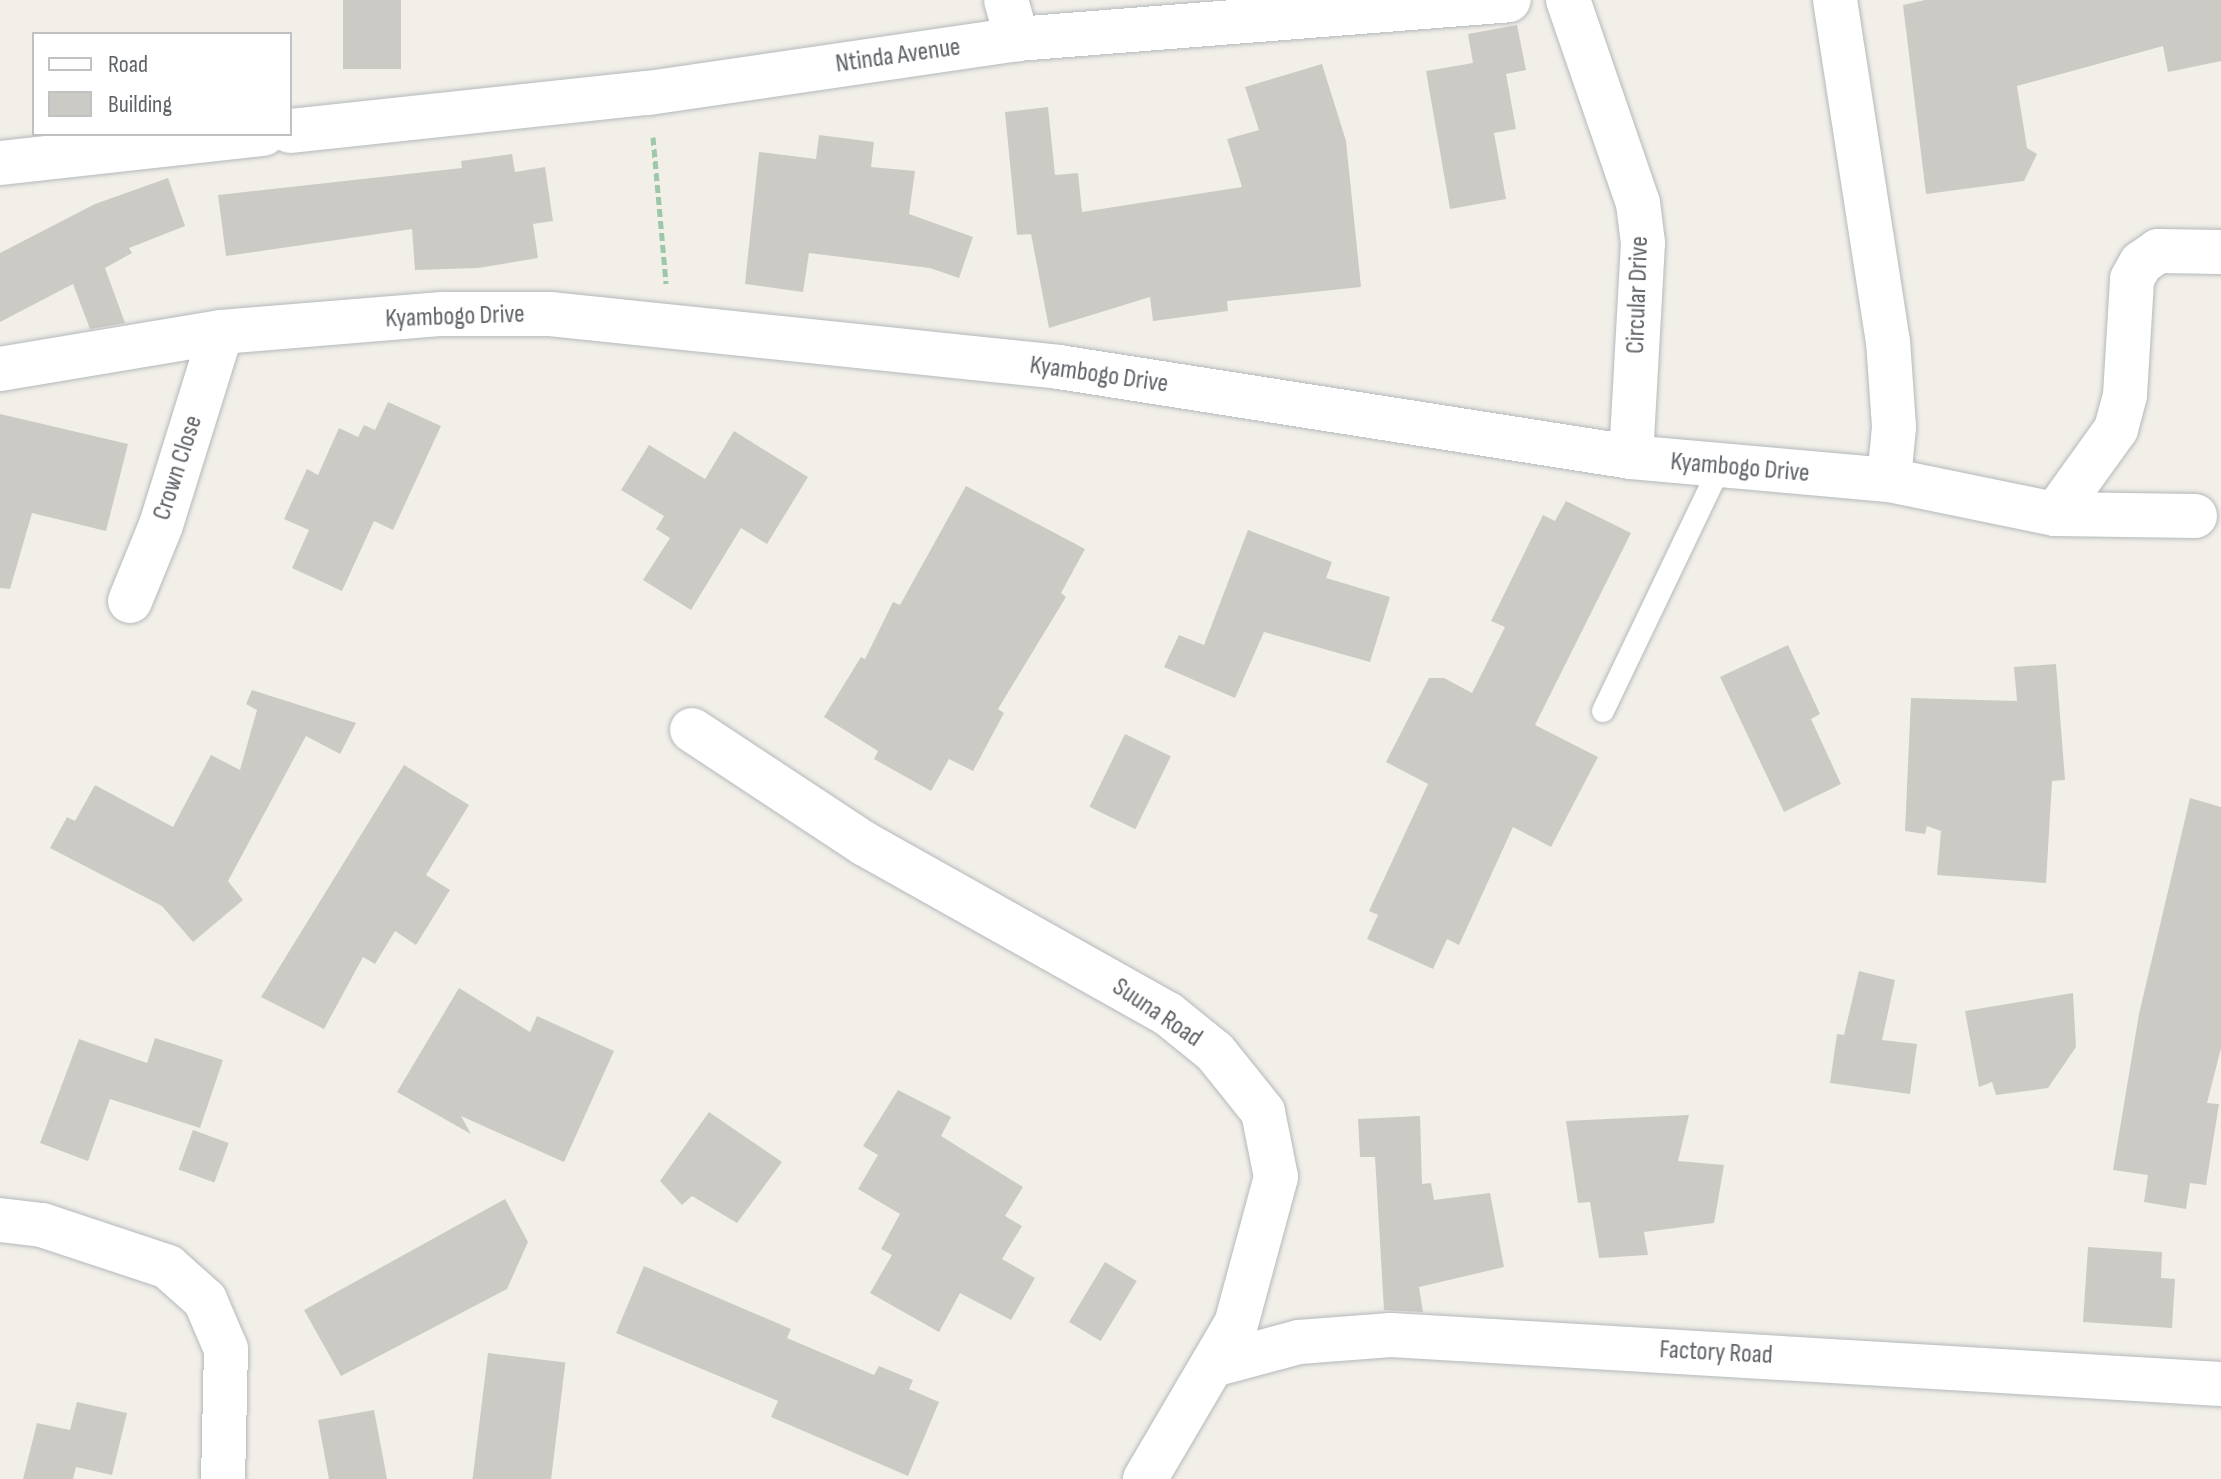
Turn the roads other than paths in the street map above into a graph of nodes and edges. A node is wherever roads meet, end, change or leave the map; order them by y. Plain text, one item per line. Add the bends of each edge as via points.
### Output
1 (1508, 0) edge
2 (1568, 0) edge
3 (1835, 0) edge
4 (1012, 20) edge
5 (292, 131) edge
6 (245, 136) edge
7 (0, 163) edge
8 (2221, 252) edge
9 (221, 332) junction
10 (0, 369) edge
11 (1631, 457) junction
12 (1719, 469) junction
13 (1889, 480) junction
14 (2055, 514) junction
15 (2195, 516) dead end
16 (130, 601) dead end
17 (1603, 711) dead end
18 (692, 730) dead end
19 (0, 1220) edge
20 (1213, 1365) junction
21 (2221, 1384) edge
22 (223, 1479) edge
23 (1145, 1479) edge

1 - 4 street, Ntinda Avenue
2 - 11 street, Circular Drive via 1638,203 1643,243
3 - 13 street via 1888,341 1894,427
4 - 5 street, Ntinda Avenue via 648,93
6 - 7 street
8 - 14 street via 2158,251 2141,263 2132,279 2125,395 2116,429
9 - 10 street, Kyambogo Drive
9 - 11 street, Kyambogo Drive via 442,314 670,323 1059,367
9 - 16 street, Crown Close via 161,525
11 - 12 street, Kyambogo Drive
12 - 13 street, Kyambogo Drive
12 - 17 lane
13 - 14 street, Kyambogo Drive
14 - 15 street, Kyambogo Drive
18 - 20 street, Suuna Road via 865,844 1168,1014 1215,1052 1249,1090 1268,1127 1276,1177 1236,1324
19 - 22 street via 42,1225 168,1267 205,1300 226,1349
20 - 21 street, Factory Road via 1299,1342 1391,1335
20 - 23 street, Suuna Road

